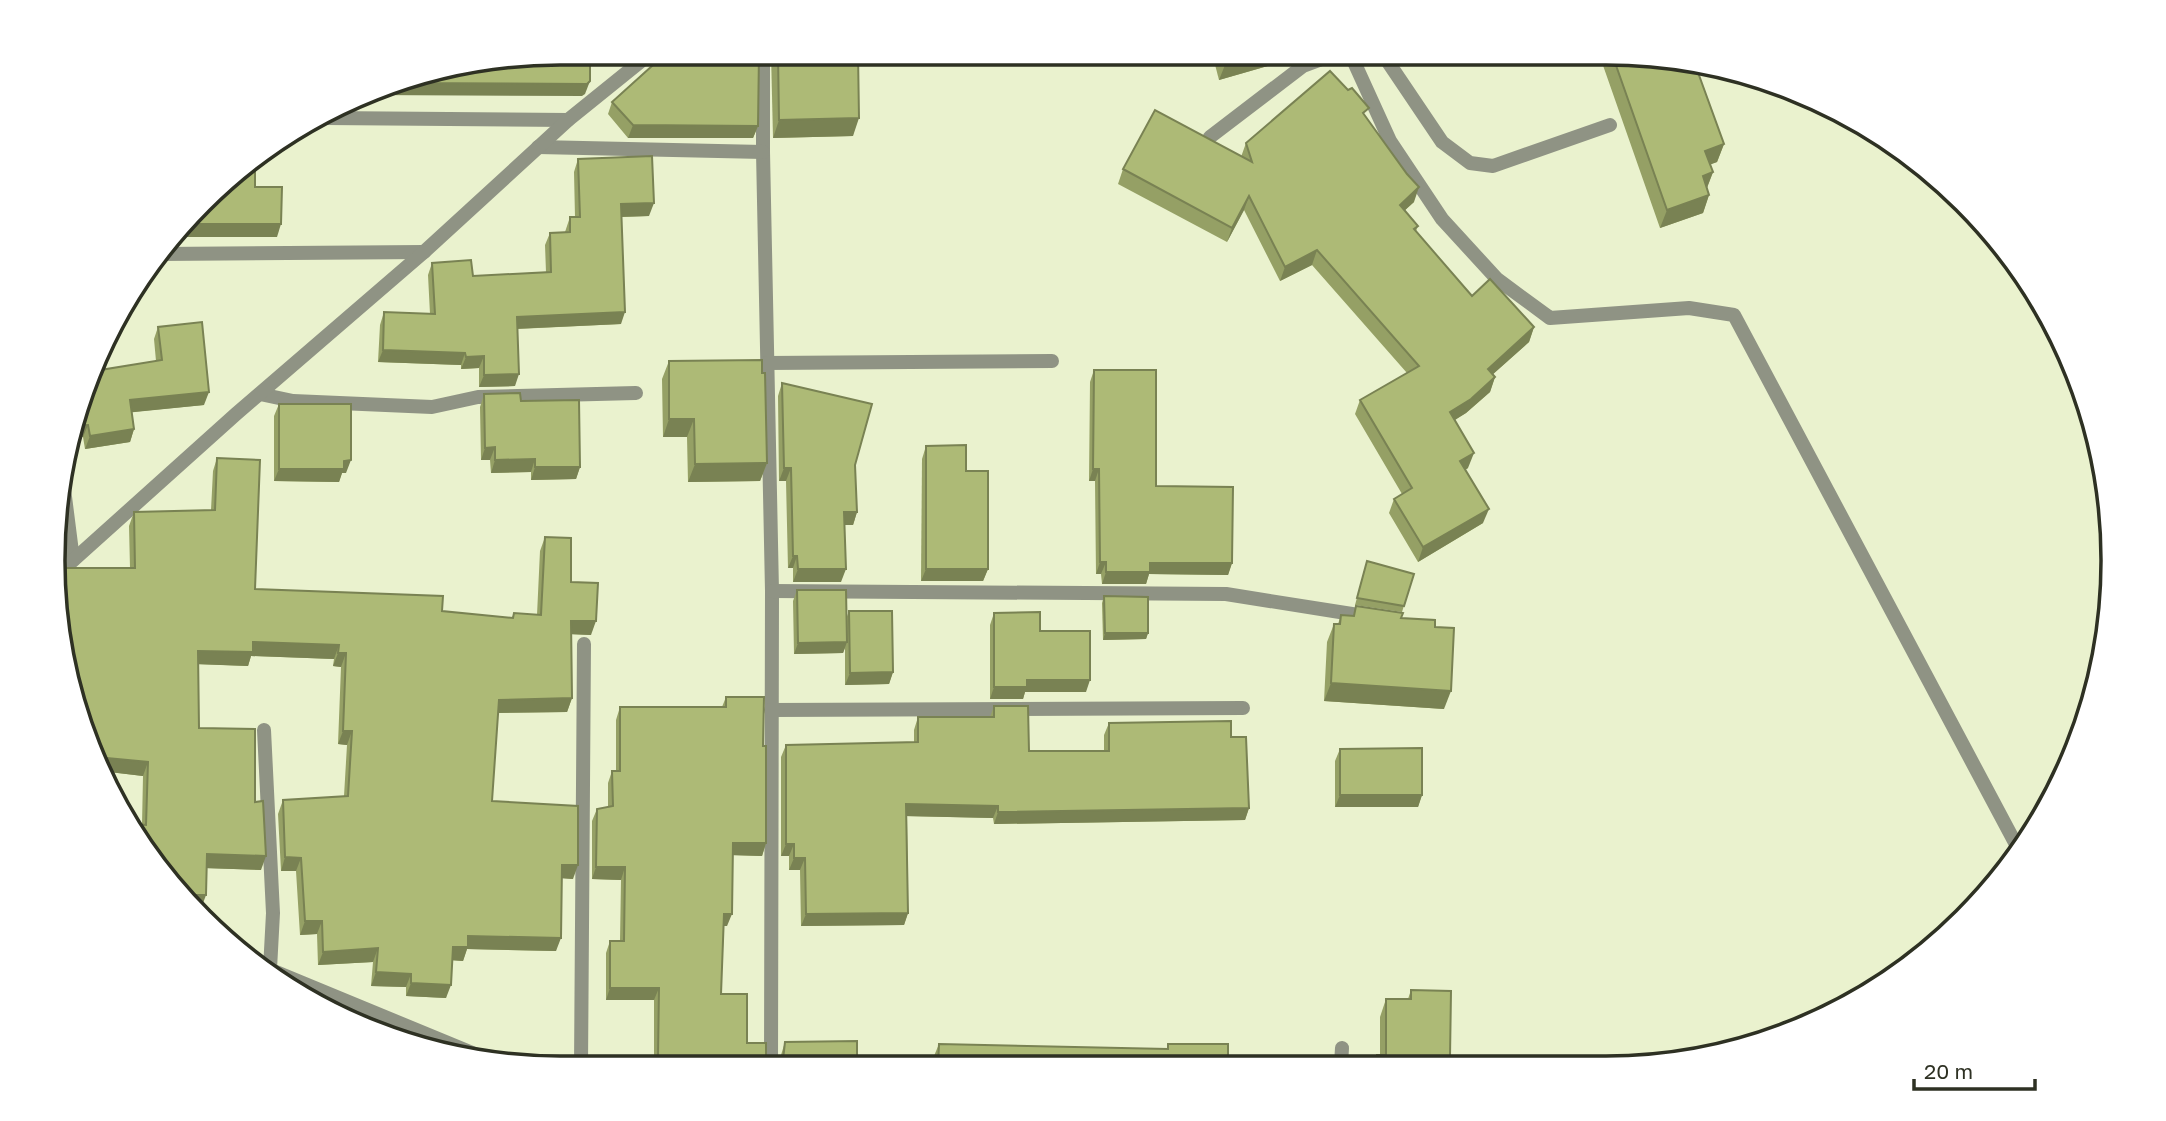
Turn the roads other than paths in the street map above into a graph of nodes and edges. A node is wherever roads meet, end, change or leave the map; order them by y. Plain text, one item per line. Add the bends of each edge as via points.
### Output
1 (636, 65) edge
2 (763, 65) edge
3 (1306, 65) edge
4 (1355, 65) edge
5 (1390, 65) edge
6 (337, 118) edge
7 (568, 120) junction
8 (1610, 125) dead end
9 (1210, 137) edge
10 (538, 147) junction
11 (762, 152) junction
12 (424, 252) junction
13 (171, 254) edge
14 (1052, 361) dead end
15 (767, 363) junction
16 (636, 393) dead end
17 (260, 394) junction
18 (67, 513) edge
19 (74, 560) junction
20 (65, 568) edge
21 (772, 591) junction
22 (1391, 620) edge
23 (584, 644) edge
24 (1243, 708) dead end
25 (771, 710) junction
26 (264, 730) dead end
27 (2014, 841) edge
28 (270, 962) edge
29 (297, 980) edge
30 (449, 1043) edge
31 (1342, 1048) dead end
32 (581, 1056) edge
33 (771, 1056) edge
34 (1342, 1056) edge

1 - 7 street
2 - 11 street
3 - 9 street
4 - 27 street via 1390,142 1442,219 1497,279 1550,318 1689,308 1734,315
5 - 8 street via 1442,142 1469,163 1493,166
6 - 7 street
7 - 10 street
10 - 11 street
10 - 12 street
11 - 15 street
12 - 13 street
12 - 17 street
14 - 15 street
15 - 21 street
16 - 17 street via 478,397 432,407 293,401
17 - 19 street
18 - 19 street
19 - 20 street
21 - 22 street via 1226,594
21 - 25 street
23 - 32 street
24 - 25 street
25 - 33 street
26 - 28 street via 273,913
29 - 30 street
31 - 34 street

